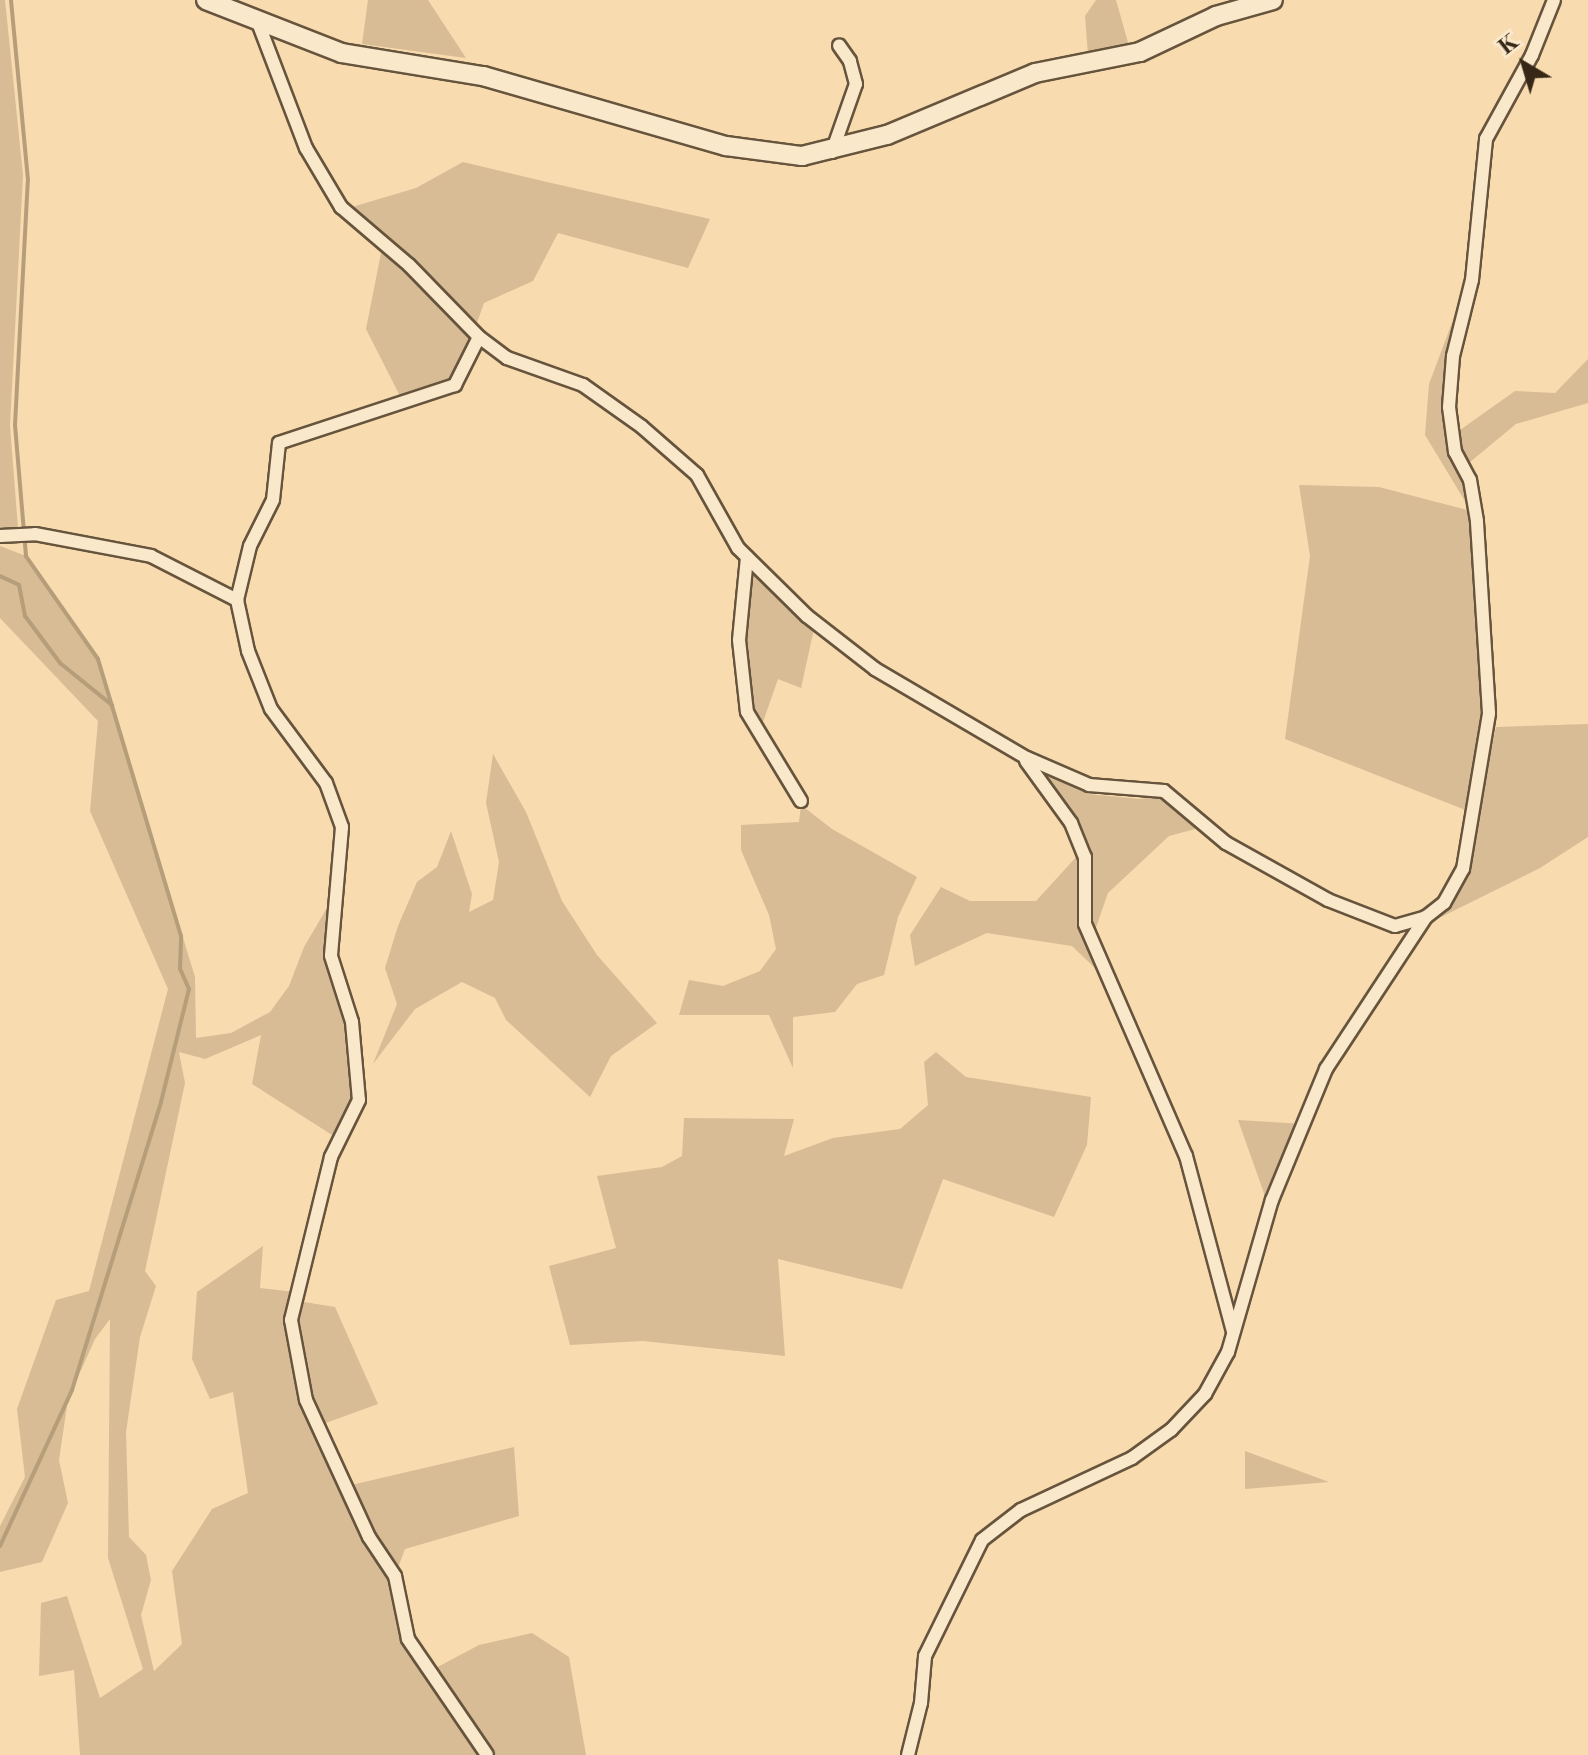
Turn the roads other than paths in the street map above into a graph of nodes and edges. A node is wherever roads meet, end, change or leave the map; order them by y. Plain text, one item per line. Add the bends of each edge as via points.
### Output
1 (206, 0) edge
2 (1273, 0) edge
3 (1554, 0) edge
4 (259, 25) junction
5 (839, 45) dead end
6 (832, 152) junction
7 (479, 337) junction
8 (0, 536) edge
9 (747, 557) junction
10 (237, 600) junction
11 (1021, 755) junction
12 (801, 801) dead end
13 (1426, 917) junction
14 (1233, 1332) junction
15 (487, 1755) edge
16 (908, 1755) edge

1 - 4 street
2 - 6 street via 1216,16 1140,52 1035,73 887,135
3 - 13 street via 1532,55 1486,139 1472,280 1453,356 1449,407 1455,452 1470,480 1477,521 1489,713 1463,869 1444,903
4 - 6 street via 342,53 483,76 557,95 752,153
4 - 7 street via 306,148 341,207 409,265
5 - 6 street via 856,84
7 - 9 street via 507,358 583,385 642,427 697,475
7 - 10 street via 455,385 279,443 273,500 250,546
8 - 10 street via 35,534 151,556
9 - 11 street via 807,616 875,669
9 - 12 street via 739,640 747,712
10 - 15 street via 248,651 271,709 326,783 342,827 331,956 352,1022 359,1100 331,1157 291,1320 306,1400 369,1537 395,1576 408,1639
11 - 13 street via 1089,785 1164,791 1253,860 1370,919 1395,926
11 - 14 street via 1071,823 1085,857 1085,924 1186,1156
13 - 14 street via 1326,1069 1272,1200
14 - 16 street via 1205,1394 1171,1430 1132,1458 1021,1510 982,1540 925,1656 921,1703

